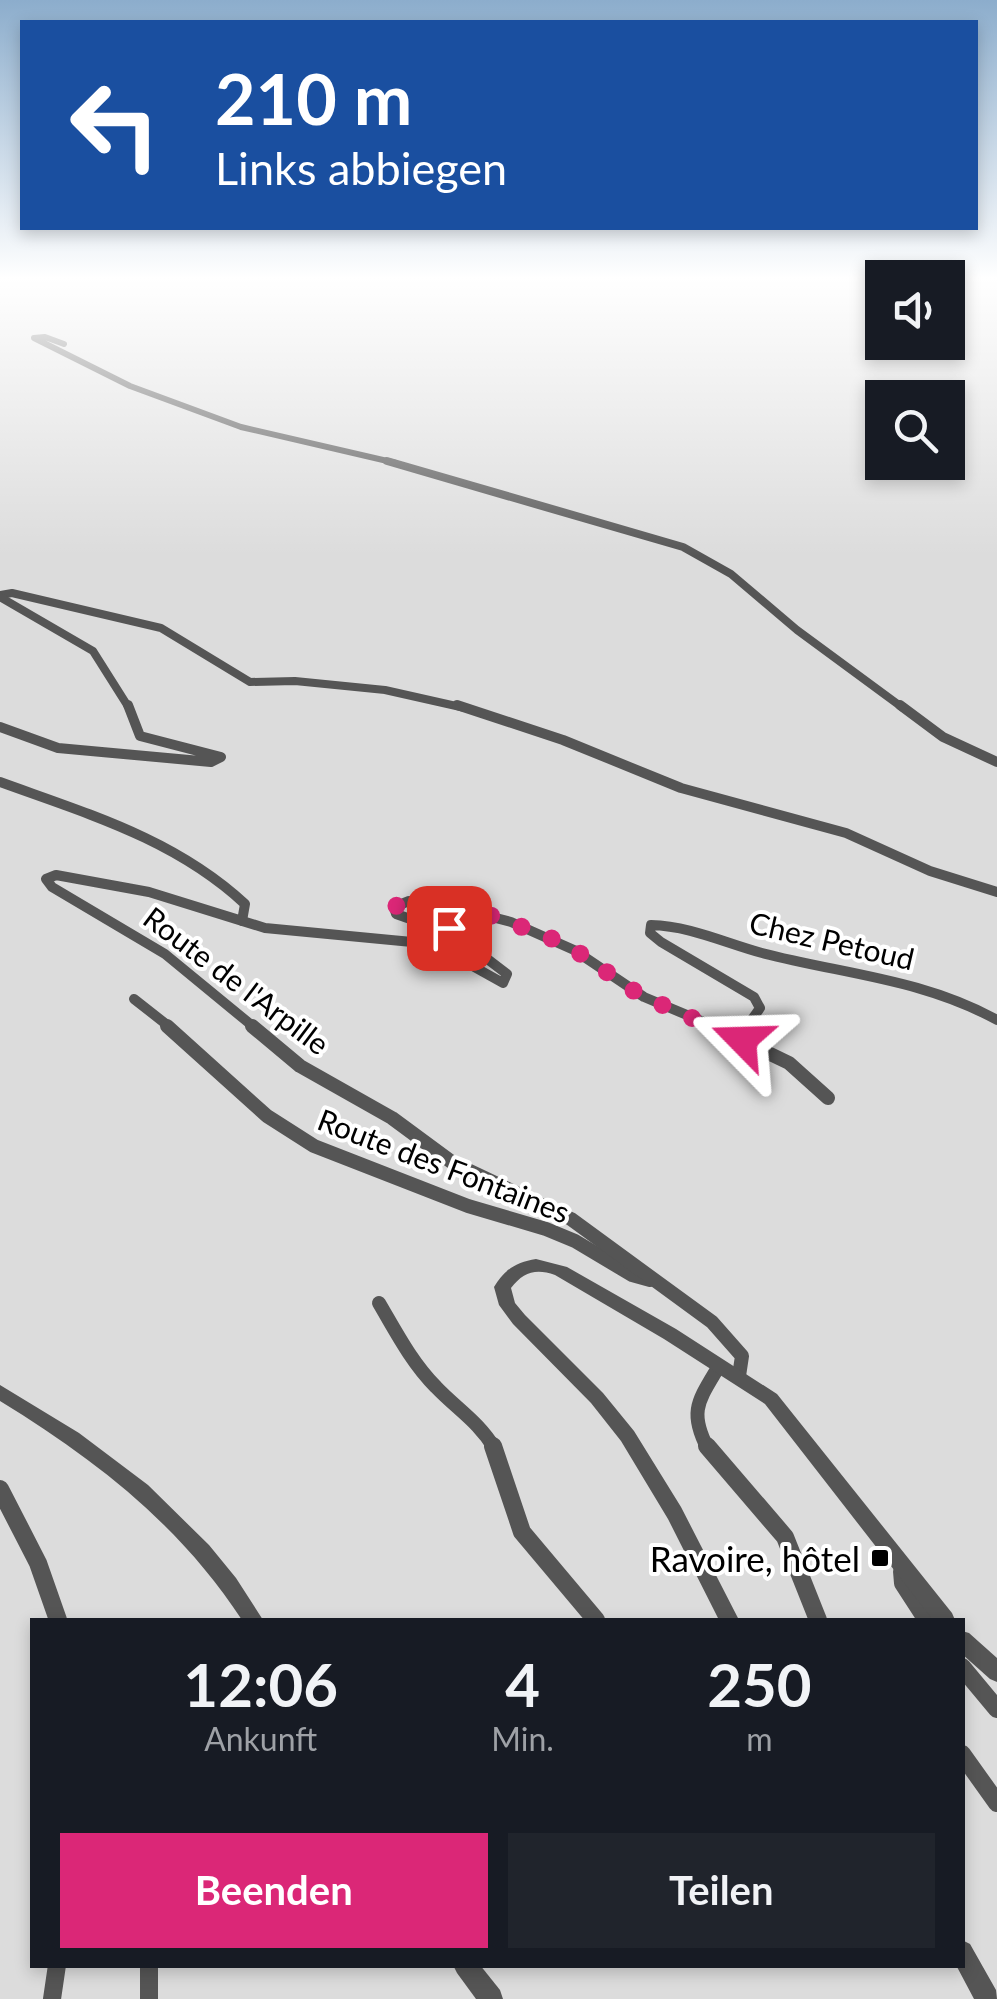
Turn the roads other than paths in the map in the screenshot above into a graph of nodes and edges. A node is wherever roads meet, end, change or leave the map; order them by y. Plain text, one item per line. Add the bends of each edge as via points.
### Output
1 (97, 369) edge
2 (0, 596) edge
3 (0, 727) edge
4 (997, 762) edge
5 (0, 782) edge
6 (997, 892) edge
7 (242, 921) junction
8 (134, 999) dead end
9 (997, 1020) edge
10 (737, 1034) junction
11 (828, 1098) dead end
12 (657, 1282) junction
13 (380, 1302) dead end
14 (719, 1366) junction
15 (739, 1376) junction
16 (0, 1392) edge
17 (0, 1488) edge
18 (903, 1567) junction
19 (57, 1618) edge
20 (252, 1618) edge
21 (594, 1618) edge
22 (728, 1618) edge
23 (817, 1618) edge
24 (926, 1618) edge
25 (943, 1618) edge
26 (965, 1643) edge
27 (965, 1671) edge
28 (997, 1672) edge
29 (997, 1709) edge
30 (965, 1758) edge
31 (997, 1804) edge
32 (965, 1958) edge
33 (56, 1968) edge
34 (149, 1968) edge
35 (467, 1968) edge
36 (52, 1999) edge
37 (150, 1999) edge
38 (491, 1999) edge
39 (986, 1999) edge

1 - 4 street via 240,426 684,547 732,574 796,630 943,737
2 - 3 street via 93,652 140,736 221,756 210,762 76,750
2 - 6 street via 12,593 154,626 250,682 385,690 450,703 685,790 846,834
5 - 7 street, Route de l'Arpille via 206,867 245,904
7 - 10 street via 433,944 502,983 507,974 468,938 396,914 394,907 417,901 481,912 572,948 640,995
7 - 12 street, Route de l'Arpille via 131,888 56,875 46,879 165,954 300,1066 392,1118 453,1163 571,1219
8 - 12 street, Route des Fontaines via 267,1116 314,1146 575,1241 632,1276
9 - 10 street, Chez Petoud via 906,981 650,925 661,942 754,996 756,1018
10 - 11 street via 806,1074
12 - 15 street, Route de l'Arpille via 712,1322 742,1356
13 - 21 street via 436,1388 487,1435 522,1532
14 - 15 street
14 - 22 street via 552,1267 519,1269 502,1288 512,1312 594,1394 642,1458
14 - 23 street via 697,1404 697,1428 785,1537
15 - 18 street via 786,1414
16 - 20 street via 139,1488 198,1546
17 - 19 street
18 - 24 street via 904,1583
18 - 25 street
26 - 28 street
27 - 29 street
30 - 31 street
32 - 39 street
33 - 36 street
34 - 37 street
35 - 38 street

